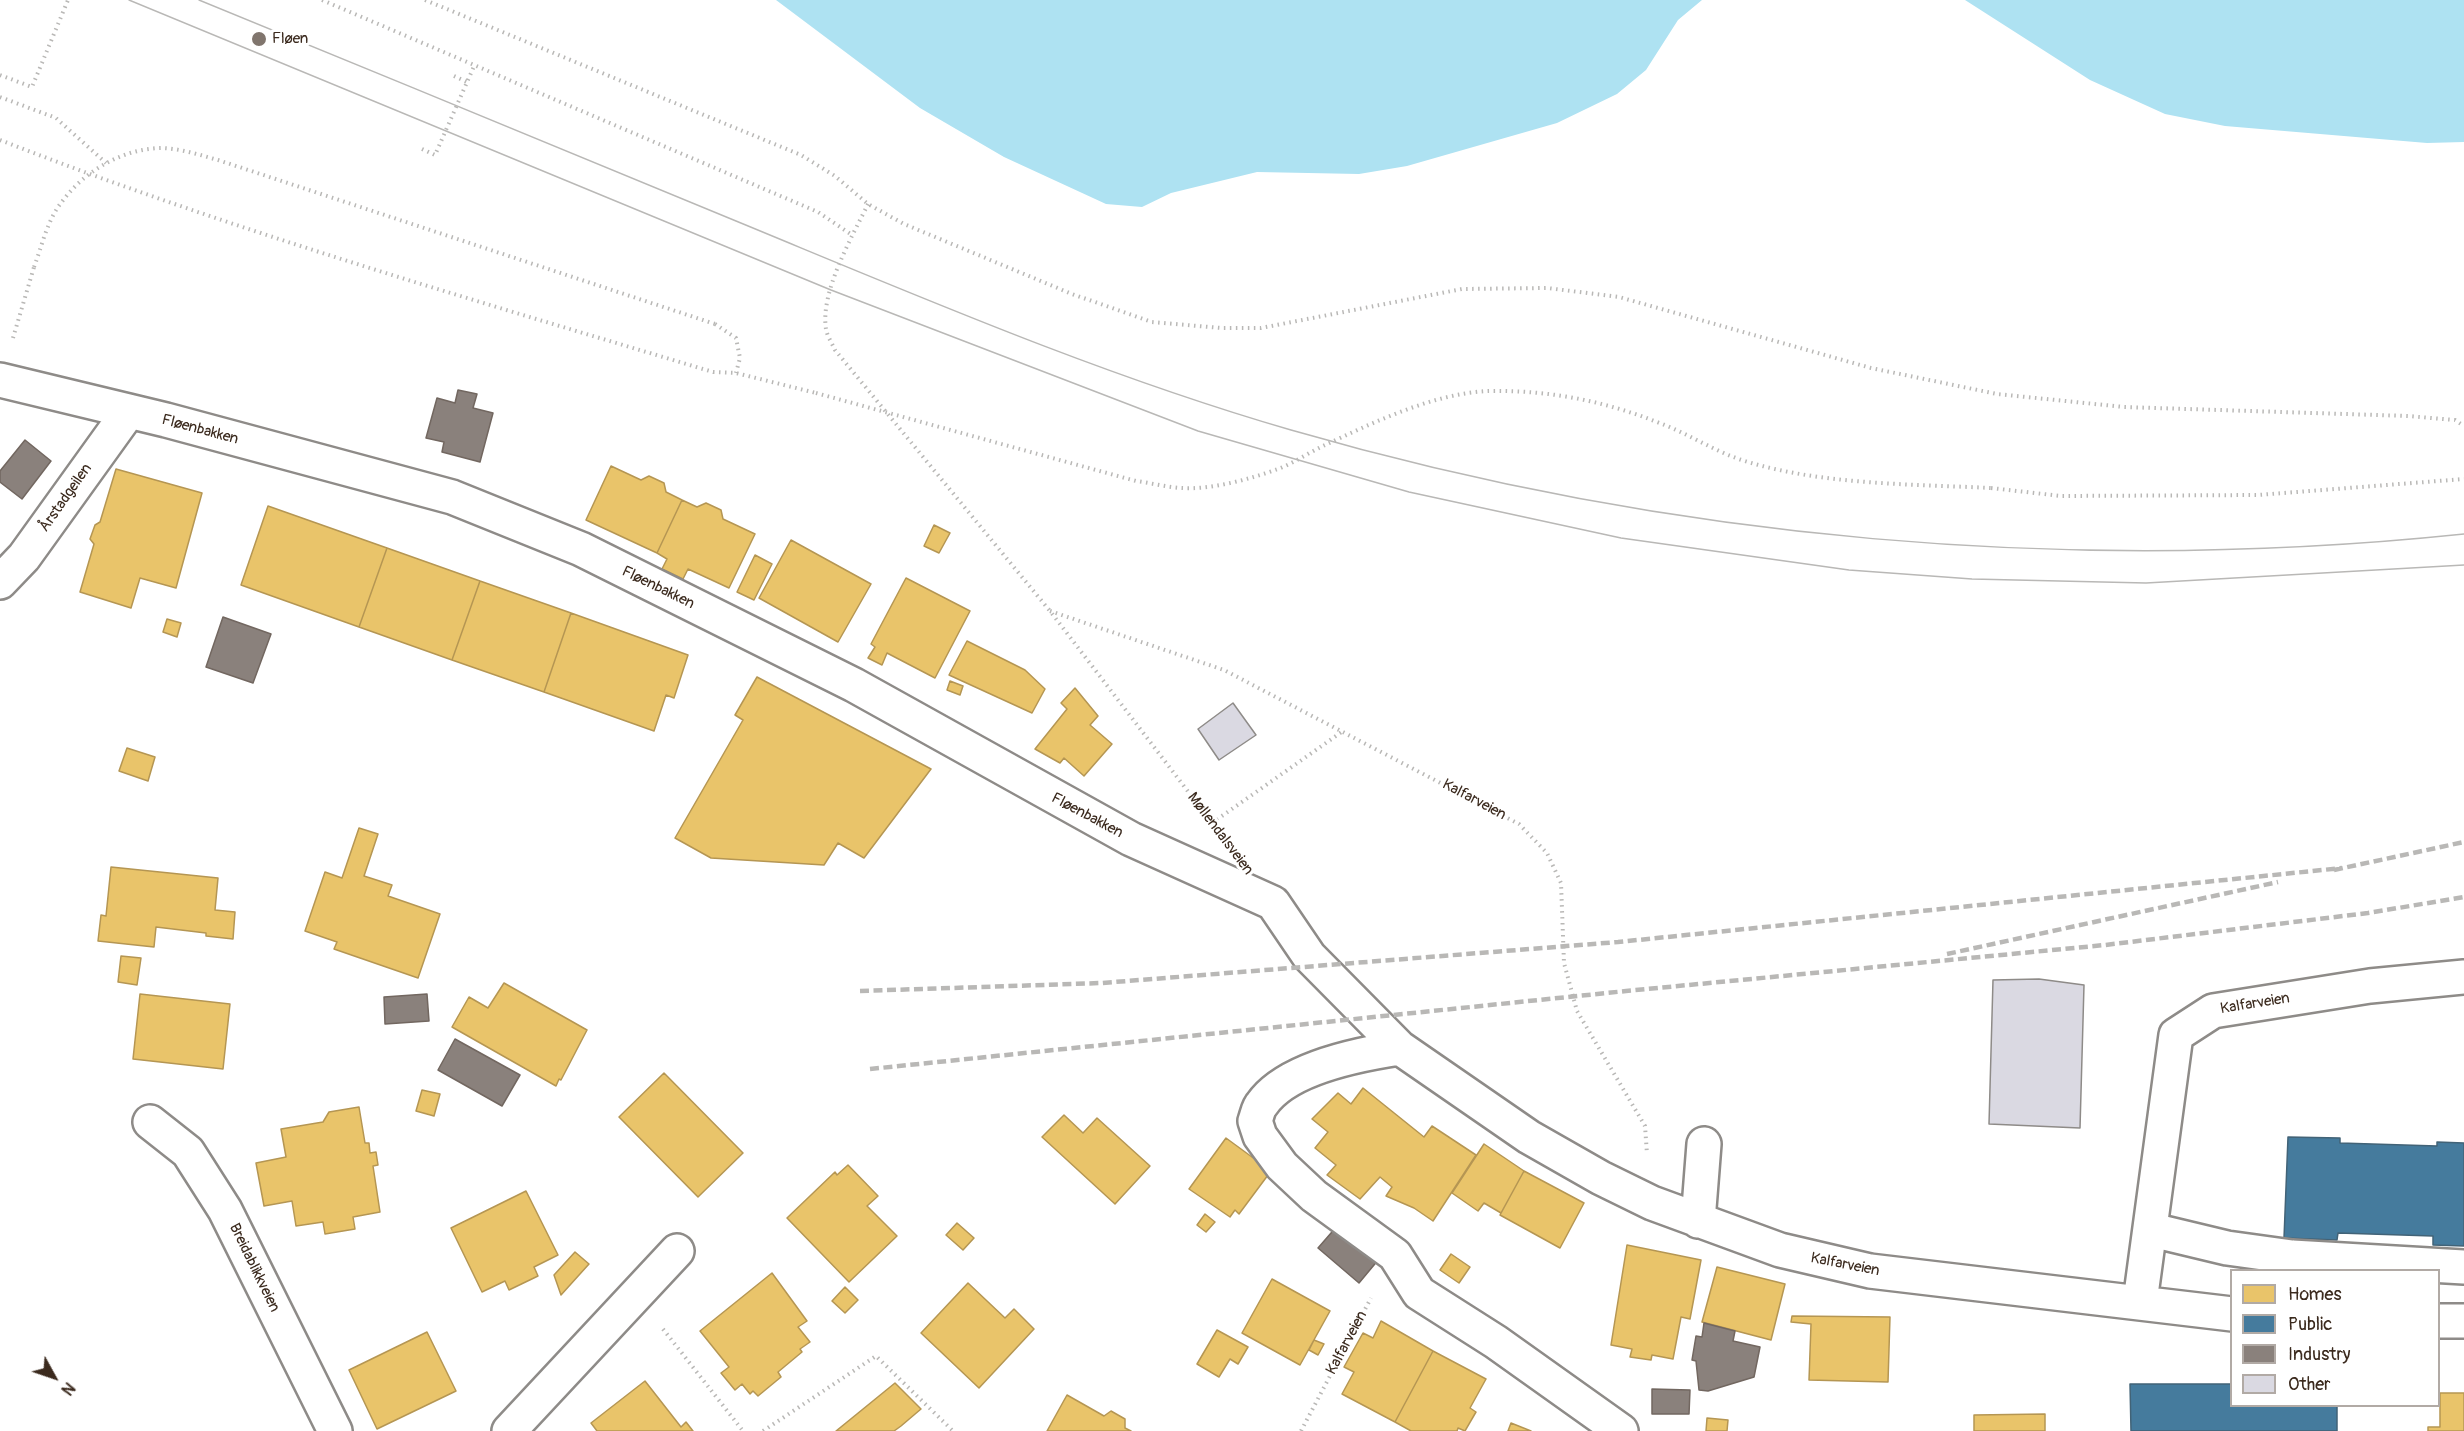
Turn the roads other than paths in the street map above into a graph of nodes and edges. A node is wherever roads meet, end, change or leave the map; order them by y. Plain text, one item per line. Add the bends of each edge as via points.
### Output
1 (1, 380) edge
2 (129, 411) junction
3 (0, 582) edge
4 (2464, 977) edge
5 (1400, 1048) junction
6 (150, 1122) dead end
7 (1704, 1144) dead end
8 (1698, 1221) junction
9 (2152, 1230) junction
10 (676, 1251) dead end
11 (2464, 1267) edge
12 (2140, 1302) junction
13 (2230, 1314) edge
14 (2440, 1321) edge
15 (2464, 1321) edge
16 (335, 1431) edge
17 (509, 1431) edge
18 (1621, 1431) edge

1 - 2 street, Fløenbakken
2 - 3 street, Årstadgeilen via 24,557
2 - 5 street, Fløenbakken via 452,497 581,549 854,686 1131,839 1273,903 1309,956
4 - 9 street, Kalfarveien via 2370,986 2213,1011 2176,1035
5 - 8 street, Kalfarveien via 1530,1137 1601,1178
5 - 18 street via 1344,1059 1310,1071 1273,1092 1261,1104 1255,1121 1260,1136 1282,1166 1314,1196 1395,1255 1419,1293
6 - 16 street, Breidablikkveien via 188,1152 225,1210
7 - 8 street
8 - 12 street, Kalfarveien via 1780,1250 1870,1271
9 - 11 street via 2227,1248 2292,1257
9 - 12 street, Kalfarveien
10 - 17 street
12 - 13 street, Kalfarveien
14 - 15 street

